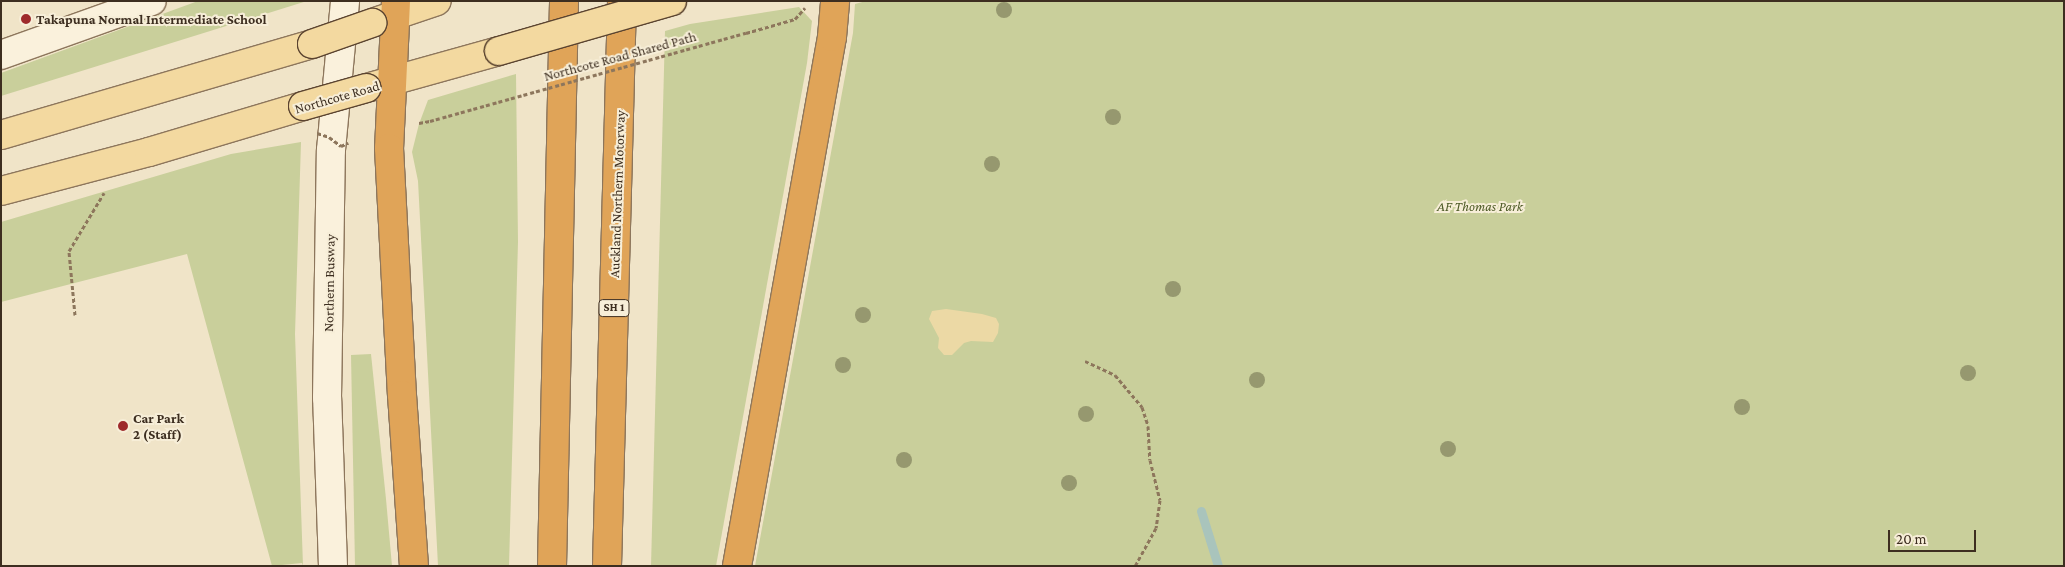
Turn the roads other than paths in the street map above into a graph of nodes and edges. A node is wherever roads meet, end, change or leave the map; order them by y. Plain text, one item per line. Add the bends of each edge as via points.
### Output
1 (152, 1) edge
2 (345, 1) edge
3 (437, 1) edge
4 (564, 1) edge
5 (622, 1) edge
6 (672, 1) edge
7 (823, 4) edge
8 (387, 13) edge
9 (1, 55) edge
10 (378, 85) junction
11 (1, 135) edge
12 (1, 191) edge
13 (333, 566) edge
14 (414, 566) edge
15 (552, 566) edge
16 (607, 566) edge
17 (737, 566) edge

1 - 9 lane
2 - 13 lane, Northern Busway via 331,150 327,398
3 - 8 main road
4 - 15 highway
5 - 16 highway, Auckland Northern Motorway / SH 1
6 - 10 main road, Northcote Road, bridge
7 - 17 highway via 832,38
8 - 10 highway
8 - 11 main road, bridge via 312,44
10 - 12 main road, Northcote Road, bridge via 149,152
10 - 14 highway via 389,148

